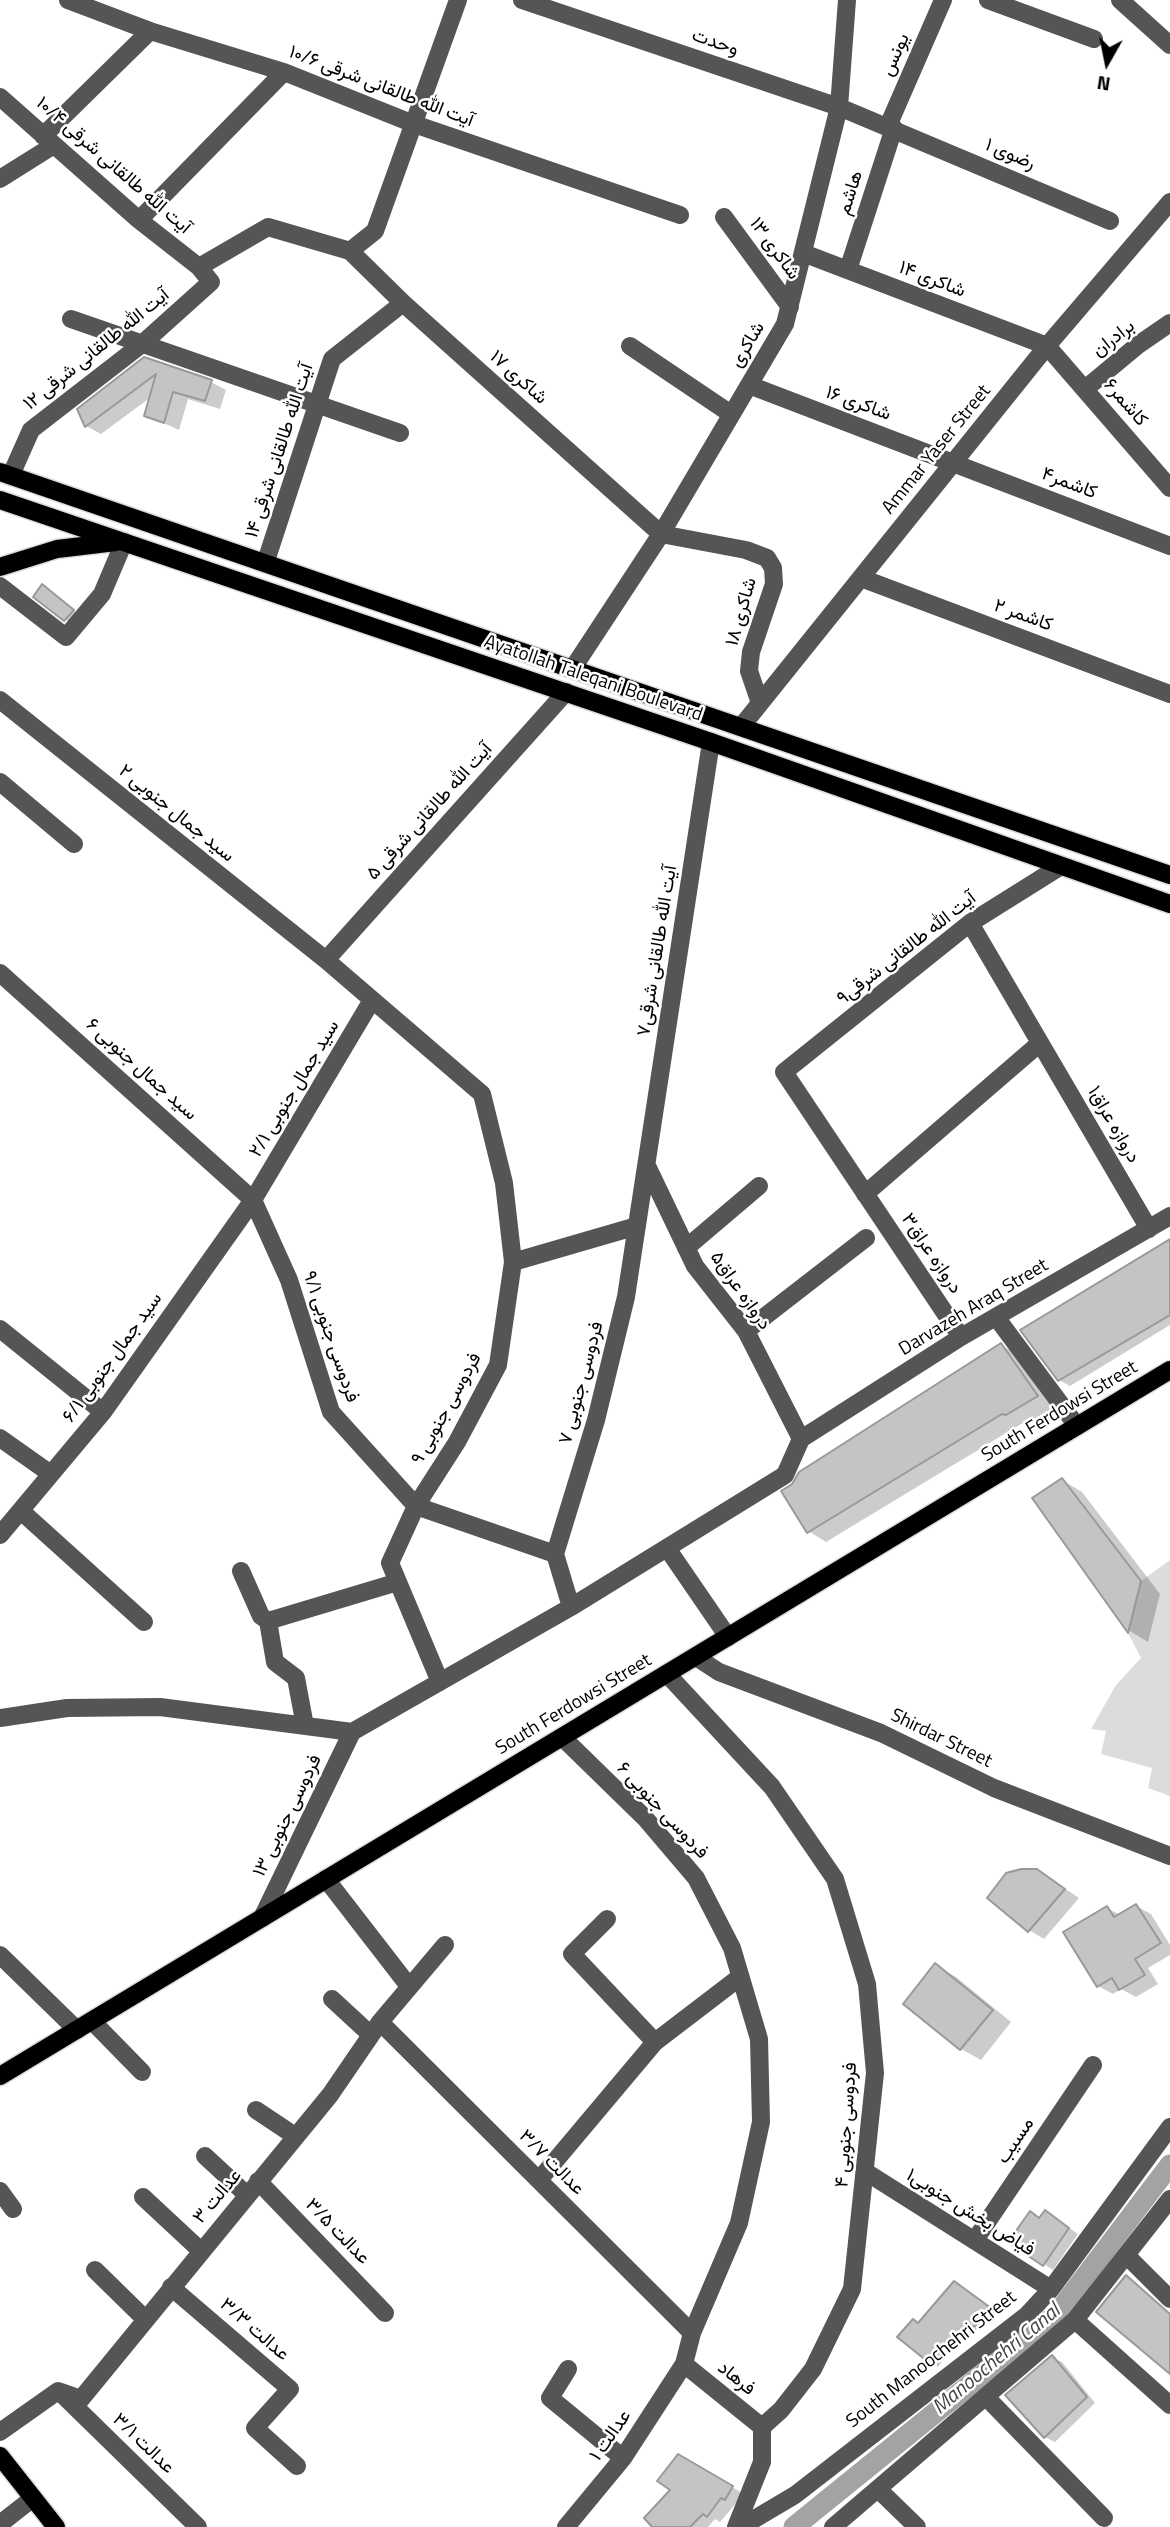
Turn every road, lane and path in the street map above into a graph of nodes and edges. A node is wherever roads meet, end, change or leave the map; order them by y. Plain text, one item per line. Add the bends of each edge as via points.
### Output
1 (68, 0) edge
2 (458, 0) edge
3 (522, 0) edge
4 (847, 0) edge
5 (943, 0) edge
6 (988, 0) edge
7 (1120, 0) edge
8 (150, 32) junction
9 (1094, 39) dead end
10 (1170, 45) edge
11 (284, 72) junction
12 (0, 97) edge
13 (839, 107) junction
14 (414, 124) junction
15 (891, 127) junction
16 (48, 141) junction
17 (0, 179) edge
18 (1170, 202) edge
19 (680, 215) dead end
20 (724, 216) dead end
21 (139, 220) junction
22 (1110, 221) dead end
23 (350, 251) junction
24 (803, 253) junction
25 (199, 267) junction
26 (848, 270) junction
27 (403, 303) junction
28 (790, 307) junction
29 (71, 319) dead end
30 (1170, 323) edge
31 (142, 344) junction
32 (630, 346) dead end
33 (1046, 346) junction
34 (748, 385) junction
35 (1086, 389) junction
36 (317, 404) junction
37 (731, 414) junction
38 (400, 433) dead end
39 (954, 461) junction
40 (5, 473) edge
41 (1170, 488) edge
42 (0, 500) edge
43 (661, 534) junction
44 (124, 542) junction
45 (1170, 545) edge
46 (266, 561) junction
47 (0, 567) edge
48 (861, 578) junction
49 (0, 586) edge
50 (573, 668) junction
51 (565, 692) junction
52 (1170, 694) edge
53 (0, 700) edge
54 (760, 703) junction
55 (741, 727) junction
56 (711, 742) junction
57 (0, 782) edge
58 (74, 844) dead end
59 (1061, 866) junction
60 (1170, 875) edge
61 (1170, 905) edge
62 (970, 923) junction
63 (326, 960) junction
64 (0, 973) edge
65 (372, 1000) junction
66 (1040, 1043) junction
67 (784, 1072) joint
68 (647, 1166) junction
69 (759, 1186) dead end
70 (865, 1194) junction
71 (253, 1200) junction
72 (1170, 1216) edge
73 (637, 1226) junction
74 (1149, 1229) junction
75 (866, 1238) dead end
76 (686, 1248) junction
77 (513, 1262) junction
78 (996, 1317) junction
79 (0, 1329) edge
80 (746, 1331) junction
81 (961, 1337) junction
82 (1170, 1370) edge
83 (103, 1412) junction
84 (1077, 1426) junction
85 (0, 1438) edge
86 (801, 1439) junction
87 (51, 1474) junction
88 (416, 1506) junction
89 (21, 1511) junction
90 (0, 1535) edge
91 (667, 1548) junction
92 (555, 1554) junction
93 (241, 1571) dead end
94 (398, 1582) junction
95 (571, 1607) junction
96 (144, 1622) dead end
97 (268, 1622) junction
98 (728, 1637) junction
99 (696, 1657) junction
100 (667, 1674) junction
101 (440, 1682) junction
102 (0, 1718) edge
103 (305, 1726) junction
104 (352, 1732) junction
105 (562, 1737) junction
106 (1170, 1856) edge
107 (326, 1880) junction
108 (262, 1918) junction
109 (607, 1919) dead end
110 (445, 1945) dead end
111 (0, 1955) edge
112 (740, 1977) junction
113 (408, 1985) junction
114 (332, 1999) dead end
115 (85, 2025) junction
116 (375, 2028) junction
117 (655, 2042) junction
118 (1093, 2066) dead end
119 (142, 2072) dead end
120 (0, 2076) edge
121 (256, 2110) dead end
122 (1170, 2127) edge
123 (295, 2136) junction
124 (205, 2156) dead end
125 (866, 2172) junction
126 (539, 2180) junction
127 (253, 2188) junction
128 (0, 2191) edge
129 (143, 2197) dead end
130 (1170, 2199) edge
131 (13, 2209) dead end
132 (975, 2240) junction
133 (201, 2251) junction
134 (1127, 2256) junction
135 (95, 2270) dead end
136 (171, 2287) junction
137 (1051, 2289) junction
138 (1170, 2300) edge
139 (385, 2313) dead end
140 (145, 2319) junction
141 (1075, 2319) junction
142 (692, 2333) junction
143 (684, 2364) junction
144 (568, 2369) dead end
145 (58, 2390) junction
146 (986, 2397) junction
147 (1170, 2405) edge
148 (762, 2427) junction
149 (0, 2432) edge
150 (0, 2456) edge
151 (623, 2458) junction
152 (297, 2466) dead end
153 (879, 2490) junction
154 (33, 2498) junction
155 (1104, 2518) dead end
156 (0, 2524) edge
157 (56, 2527) edge
158 (198, 2527) edge
159 (566, 2527) edge
160 (738, 2527) edge
161 (833, 2527) edge
162 (917, 2527) edge

1 - 8 street, آیت الله طالقانی شرقی ۱۰/۶
2 - 14 street
3 - 13 street, وحدت
4 - 13 street, شاکری
5 - 15 street, یونس
6 - 9 street
7 - 10 street
8 - 11 street, آیت الله طالقانی شرقی ۱۰/۶
8 - 16 street
11 - 14 street, آیت الله طالقانی شرقی ۱۰/۶
11 - 21 street
12 - 16 street, آیت الله طالقانی شرقی ۱۰/۴
13 - 15 street, وحدت
13 - 24 street, شاکری
14 - 19 street, آیت الله طالقانی شرقی ۱۰/۶
14 - 23 street via 375,231
15 - 22 street, رضوی ۱
15 - 26 street, هاشم
16 - 17 street
16 - 21 street, آیت الله طالقانی شرقی ۱۰/۴
18 - 33 street, Ammar Yaser Street
20 - 28 street, شاکری ۱۳
21 - 25 street, آیت الله طالقانی شرقی ۱۰/۴
23 - 25 street via 268,227
23 - 27 street, شاکری ۱۷
24 - 26 street, شاکری ۱۴
24 - 28 street, شاکری
25 - 31 street, آیت الله طالقانی شرقی ۱۲ via 211,282
26 - 33 street, شاکری ۱۴
27 - 36 street, آیت الله طالقانی شرقی ۱۴ via 332,359
27 - 43 street, شاکری ۱۷
28 - 34 street, شاکری via 785,324
29 - 31 street
30 - 35 street, برادران
31 - 36 street
31 - 40 street, آیت الله طالقانی شرقی ۱۲ via 31,430
32 - 37 street
33 - 35 street, کاشمر۶
33 - 39 street, Ammar Yaser Street
34 - 37 street, شاکری
34 - 39 street, شاکری ۱۶
35 - 41 street, کاشمر۶
36 - 38 street
36 - 46 street, آیت الله طالقانی شرقی ۱۴
37 - 43 street, شاکری
39 - 45 street, کاشمر۴
39 - 48 street, Ammar Yaser Street
40 - 42 main road
40 - 46 main road, Ayatollah Taleqani Boulevard
42 - 44 main road, Ayatollah Taleqani Boulevard
43 - 50 street, شاکری
43 - 54 street, شاکری ۱۸ via 746,550 771,563 774,584 749,671
44 - 47 main road via 57,549
44 - 49 street via 102,594 66,637
44 - 51 main road, Ayatollah Taleqani Boulevard
46 - 50 main road, Ayatollah Taleqani Boulevard
48 - 52 street, کاشمر ۲
48 - 54 street, Ammar Yaser Street
50 - 55 main road, Ayatollah Taleqani Boulevard
51 - 56 main road, Ayatollah Taleqani Boulevard
51 - 63 street, آیت الله طالقانی شرقی ۵
53 - 63 street, سید جمال جنوبی ۲
54 - 55 street, Ammar Yaser Street
55 - 60 main road, Ayatollah Taleqani Boulevard
56 - 59 main road, Ayatollah Taleqani Boulevard
56 - 68 street, آیت الله طالقانی شرقی۷
57 - 58 street
59 - 61 main road, Ayatollah Taleqani Boulevard
59 - 62 street, آیت الله طالقانی شرقی۹
62 - 66 street, دروازه عراق۱
62 - 67 street, آیت الله طالقانی شرقی۹
63 - 65 street, فردوسی جنوبی ۹
64 - 71 street, سید جمال جنوبی ۶
65 - 71 street, سید جمال جنوبی ۲/۱
65 - 77 street, فردوسی جنوبی ۹ via 482,1094 504,1183
66 - 70 street
66 - 74 street, دروازه عراق۱
67 - 70 street, دروازه عراق۳
68 - 73 street, فردوسی جنوبی ۷
68 - 76 street, دروازه عراق۵
69 - 76 street
70 - 81 street, دروازه عراق۳
71 - 83 street, سید جمال جنوبی ۶/۱
71 - 88 street, فردوسی جنوبی ۹/۱ via 289,1280 331,1412
72 - 74 street, Darvazeh Araq Street
73 - 77 street
73 - 92 street, فردوسی جنوبی ۷ via 626,1297 596,1420
74 - 78 street, Darvazeh Araq Street
75 - 80 street
76 - 80 street, دروازه عراق۵
77 - 88 street, فردوسی جنوبی ۹ via 498,1365
78 - 81 street, Darvazeh Araq Street
78 - 84 street
79 - 83 street
80 - 86 street, دروازه عراق۵
81 - 86 street, Darvazeh Araq Street
82 - 84 main road, South Ferdowsi Street
83 - 87 street, سید جمال جنوبی ۶/۱
84 - 98 main road, South Ferdowsi Street
85 - 87 street
86 - 91 street via 785,1475
87 - 89 street, سید جمال جنوبی ۶/۱
88 - 92 street
88 - 94 street, فردوسی جنوبی ۹ via 390,1563
89 - 90 street, سید جمال جنوبی ۶/۱
89 - 96 street
91 - 95 street
91 - 98 street
92 - 95 street
93 - 97 street
94 - 97 street
94 - 101 street, فردوسی جنوبی ۹
95 - 101 street
97 - 103 street via 275,1662 296,1678
98 - 99 main road, South Ferdowsi Street
99 - 100 main road, South Ferdowsi Street
99 - 106 street, Shirdar Street via 719,1672 881,1733 994,1788
100 - 105 main road, South Ferdowsi Street
100 - 125 street, فردوسی جنوبی ۴ via 772,1787 835,1879 867,1984 874,2073
101 - 104 street
102 - 103 street via 67,1708 160,1707
103 - 104 street
104 - 108 street, فردوسی جنوبی ۱۳
105 - 107 main road, South Ferdowsi Street
105 - 112 street, فردوسی جنوبی ۶ via 645,1818 696,1878 732,1948
107 - 108 main road, South Ferdowsi Street
107 - 113 street
108 - 115 main road, South Ferdowsi Street
109 - 117 street via 572,1954
110 - 113 street, عدالت ۳
111 - 115 street
112 - 117 street
112 - 142 street, فردوسی جنوبی ۶ via 760,2039 761,2122 739,2223
113 - 116 street, عدالت ۳
114 - 116 street, عدالت ۳/۷
115 - 119 street
115 - 120 main road, South Ferdowsi Street
116 - 123 street, عدالت ۳ via 330,2095
116 - 126 street, عدالت ۳/۷
117 - 126 street
118 - 132 street, مسیب
121 - 123 street
122 - 137 street, South Manoochehri Street
123 - 127 street, عدالت ۳
124 - 127 street, عدالت ۳/۵
125 - 132 street, فیاض بخش جنوبی۱
125 - 148 street, فردوسی جنوبی ۴ via 852,2290 813,2369
126 - 142 street, عدالت ۳/۷
127 - 133 street, عدالت ۳
127 - 139 street, عدالت ۳/۵
128 - 131 street
129 - 133 street
130 - 134 street
132 - 137 street, فیاض بخش جنوبی۱
133 - 136 street, عدالت ۳
134 - 138 street
134 - 141 street
135 - 140 street
136 - 140 street, عدالت ۳
136 - 152 street, عدالت ۳/۳ via 290,2389 255,2428
137 - 160 street, South Manoochehri Street via 1027,2315 795,2495
140 - 145 street, عدالت ۳ via 81,2399
141 - 146 street
141 - 147 street
142 - 143 street, فردوسی جنوبی ۶
143 - 148 street, فرهاد
143 - 151 street, عدالت ۱
144 - 151 street via 550,2398
145 - 149 street
145 - 158 street, عدالت ۳/۱
146 - 153 street
146 - 155 street
148 - 160 street via 762,2462
150 - 154 main road
151 - 159 street, عدالت ۱
153 - 161 street
153 - 162 street
154 - 156 street
154 - 157 main road

